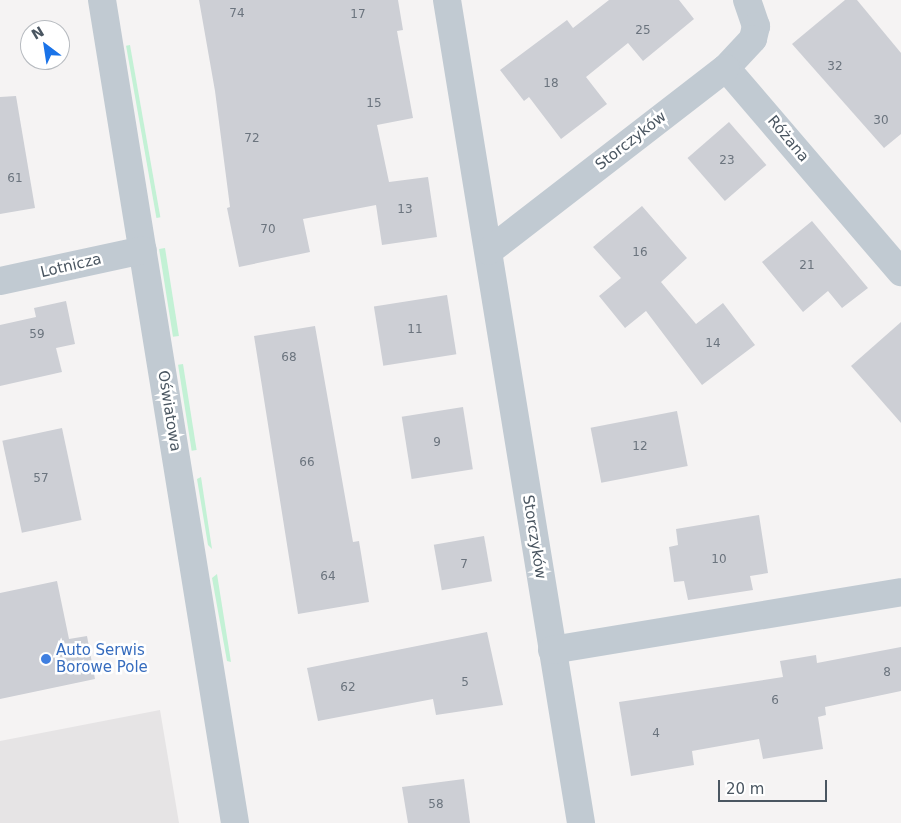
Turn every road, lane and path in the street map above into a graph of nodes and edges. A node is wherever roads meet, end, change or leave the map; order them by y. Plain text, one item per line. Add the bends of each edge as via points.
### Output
1 (102, 0) edge
2 (447, 0) edge
3 (747, 0) edge
4 (726, 68) junction
5 (143, 250) junction
6 (489, 251) junction
7 (901, 272) edge
8 (0, 281) edge
9 (901, 592) edge
10 (552, 650) junction
11 (235, 823) edge
12 (581, 823) edge

1 - 5 street, Oświatowa
2 - 6 street, Storczyków
3 - 4 street via 756,26 753,39
4 - 6 street, Storczyków
4 - 7 street, Różana
5 - 8 street, Lotnicza
5 - 11 street, Oświatowa
6 - 10 street, Storczyków
9 - 10 street
10 - 12 street, Storczyków

